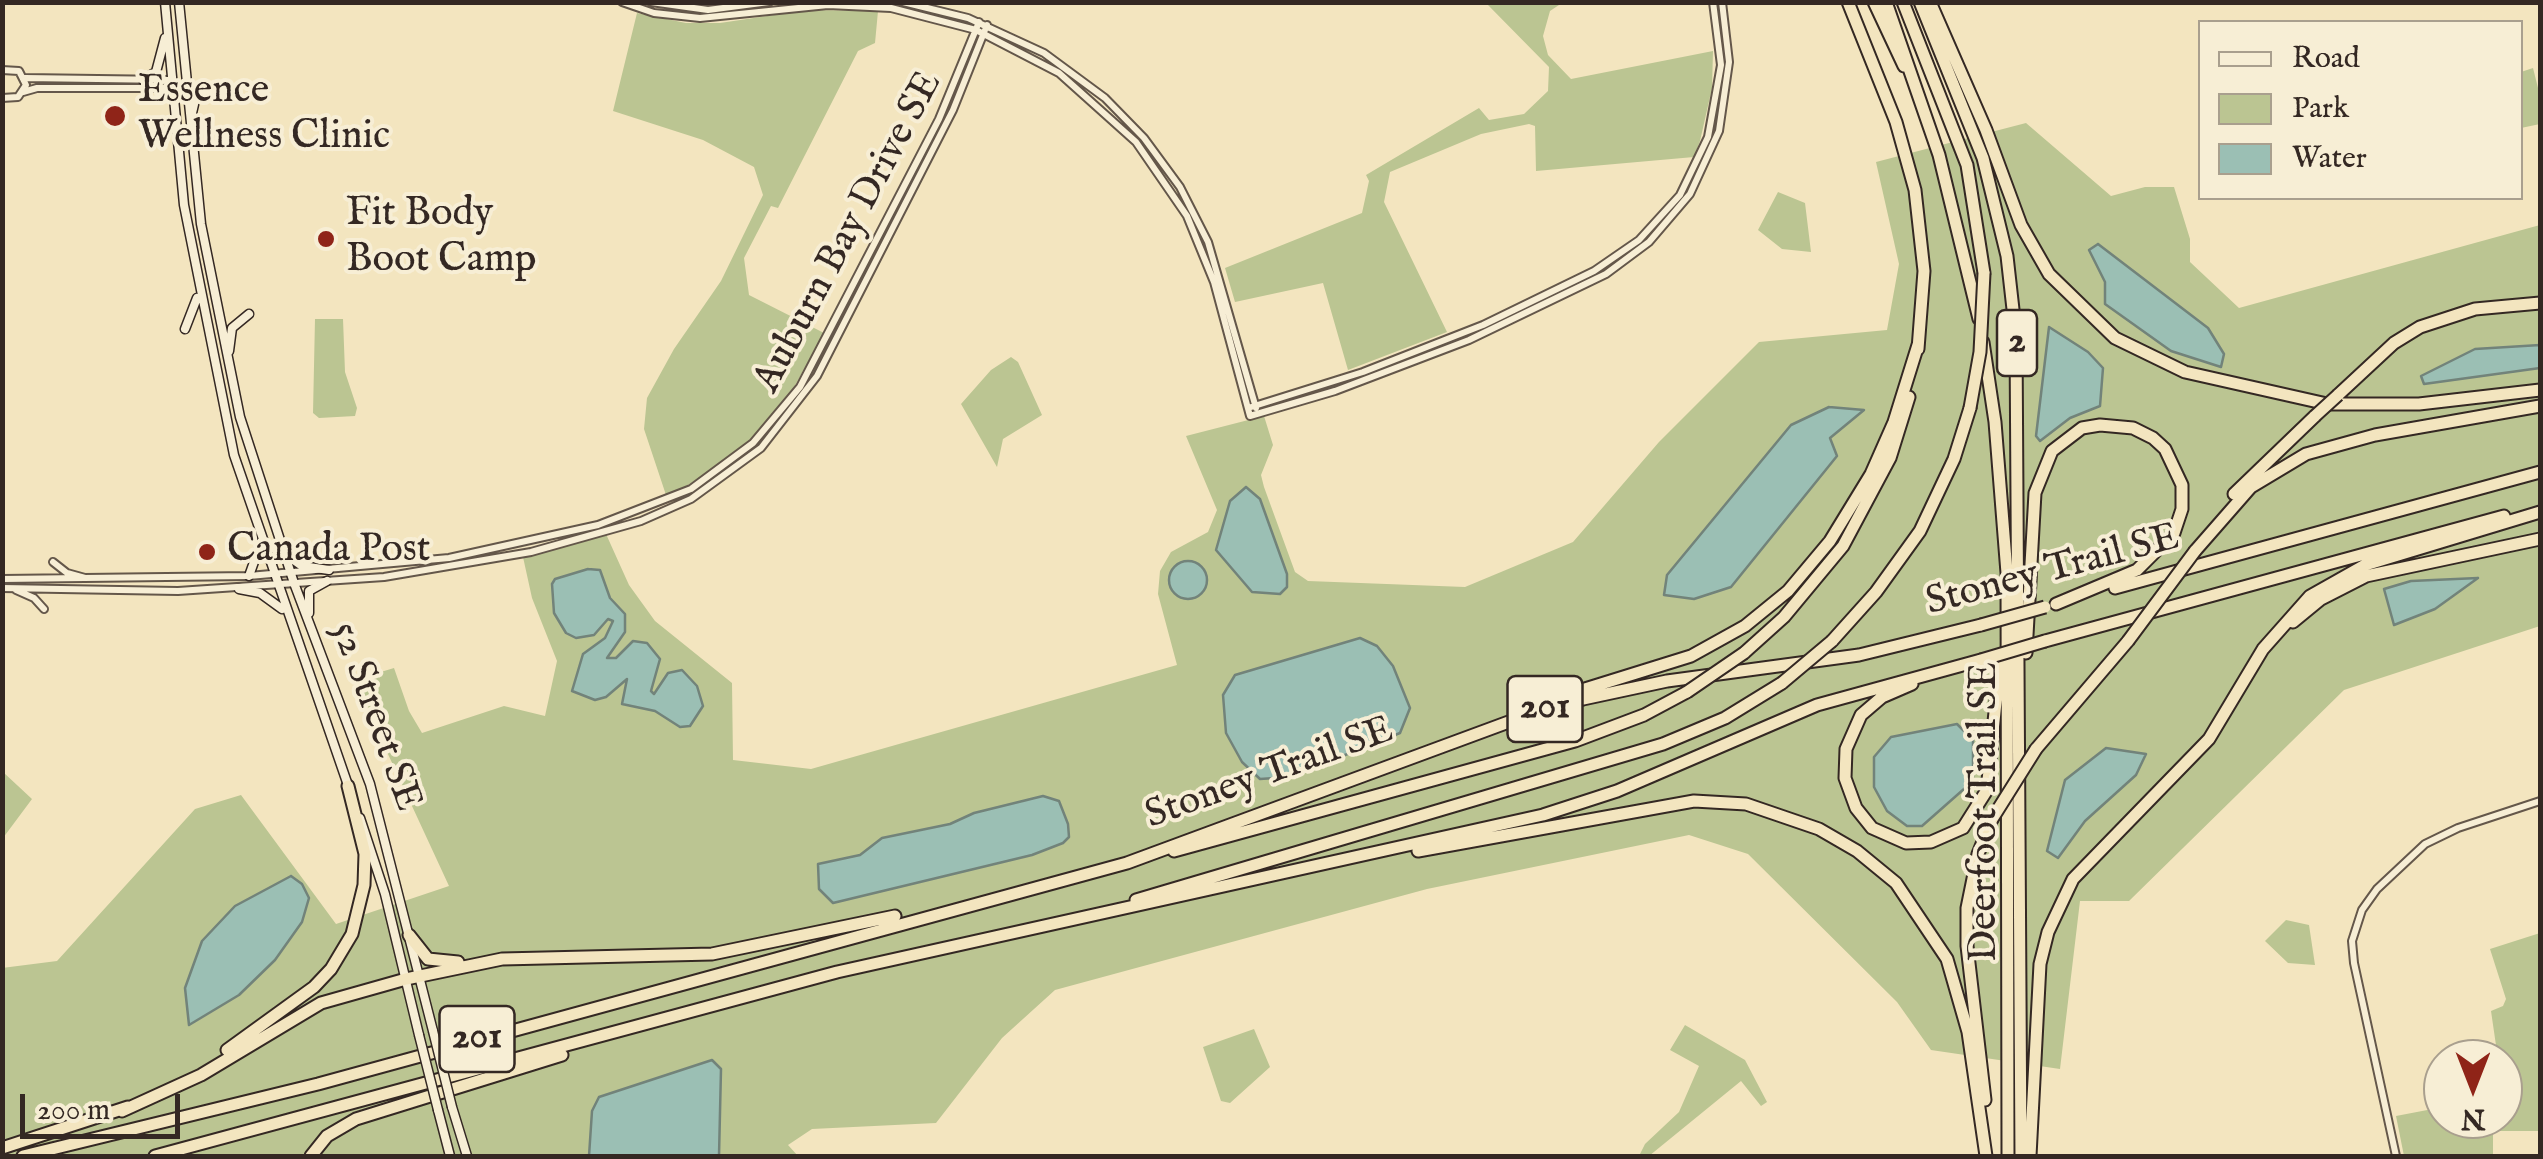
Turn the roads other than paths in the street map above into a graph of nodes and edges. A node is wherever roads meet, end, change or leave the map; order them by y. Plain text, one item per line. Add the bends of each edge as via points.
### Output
1 (165, 2) edge
2 (179, 2) edge
3 (622, 2) edge
4 (652, 2) edge
5 (769, 2) edge
6 (902, 2) edge
7 (1713, 2) edge
8 (1722, 2) edge
9 (1848, 2) edge
10 (1874, 2) edge
11 (1886, 2) edge
12 (1903, 2) edge
13 (1920, 2) edge
14 (1930, 2) edge
15 (981, 28) junction
16 (166, 29) junction
17 (2, 70) edge
18 (25, 78) junction
19 (142, 80) junction
20 (1914, 80) junction
21 (171, 84) junction
22 (186, 84) junction
23 (206, 89) dead end
24 (24, 92) junction
25 (2, 98) edge
26 (190, 132) junction
27 (198, 294) junction
28 (2540, 303) edge
29 (249, 314) dead end
30 (218, 320) junction
31 (205, 324) junction
32 (185, 328) dead end
33 (1918, 345) junction
34 (229, 366) junction
35 (2540, 390) edge
36 (2540, 406) edge
37 (1253, 411) junction
38 (2540, 472) edge
39 (2540, 509) edge
40 (2540, 538) edge
41 (261, 542) junction
42 (282, 548) junction
43 (2195, 550) junction
44 (53, 562) dead end
45 (329, 570) junction
46 (290, 572) junction
47 (272, 575) junction
48 (249, 576) junction
49 (2, 578) edge
50 (91, 580) junction
51 (327, 581) junction
52 (294, 584) junction
53 (276, 585) junction
54 (6, 588) edge
55 (239, 589) junction
56 (2050, 606) junction
57 (44, 608) dead end
58 (286, 612) junction
59 (309, 622) junction
60 (2006, 629) junction
61 (1980, 660) junction
62 (2242, 688) junction
63 (2020, 698) junction
64 (1385, 769) junction
65 (348, 786) junction
66 (2540, 800) edge
67 (1127, 863) junction
68 (1315, 868) junction
69 (929, 914) junction
70 (1084, 916) junction
71 (410, 936) junction
72 (472, 963) junction
73 (420, 976) junction
74 (406, 980) junction
75 (590, 1040) junction
76 (122, 1111) junction
77 (2, 1148) edge
78 (23, 1156) edge
79 (155, 1156) edge
80 (311, 1156) edge
81 (450, 1156) edge
82 (467, 1156) edge
83 (1988, 1156) edge
84 (2008, 1156) edge
85 (2021, 1156) edge
86 (2030, 1156) edge
87 (2396, 1156) edge

1 - 16 main road, 52 Street SE
2 - 22 main road, 52 Street SE
3 - 15 street via 700,18 798,6 870,6
4 - 5 street via 708,10
6 - 15 street
7 - 37 street via 1720,65 1708,137 1680,195 1640,240 1594,271 1471,330
8 - 37 street via 1729,62 1719,131 1690,194 1649,242 1606,274 1469,340 1335,391
9 - 33 highway via 1916,190 1924,270
10 - 20 highway via 1894,52
11 - 20 highway, Deerfoot Trail SE / 2
12 - 70 highway, bridge via 1967,165 1984,273 1980,352 1954,460 1920,530 1876,592 1782,682 1724,718 1663,744
13 - 63 highway, Deerfoot Trail SE / 2 via 1982,158 2013,300
14 - 35 highway via 2021,225 2049,274 2115,338 2185,372 2328,404 2419,404
15 - 37 street via 1044,54 1094,89 1170,172 1216,260
15 - 45 street, Auburn Bay Drive SE via 808,375 765,432 730,463 653,507 546,540
15 - 51 street, Auburn Bay Drive SE via 953,110 816,376 775,434 744,462 674,507 600,533 489,560
16 - 19 main road via 156,72
16 - 21 main road, 52 Street SE
17 - 18 street via 15,69
18 - 19 street
18 - 24 street
19 - 21 street
20 - 60 highway, Deerfoot Trail SE / 2 via 1954,209 1986,358 2003,504
21 - 22 main road
21 - 24 street
21 - 27 main road, 52 Street SE
22 - 26 main road, 52 Street SE
23 - 26 main road via 195,100
24 - 25 street
26 - 30 main road, 52 Street SE
27 - 31 main road, 52 Street SE
27 - 32 main road
28 - 43 highway, bridge via 2475,309 2394,343 2243,483
29 - 34 main road via 232,328
30 - 31 main road
30 - 34 main road, 52 Street SE
31 - 41 main road, 52 Street SE
33 - 64 highway via 1894,422 1852,508 1809,568 1767,610 1671,664 1518,710
33 - 67 highway, bridge via 1905,416 1875,491 1817,579 1744,653 1687,692 1574,741
34 - 42 main road, 52 Street SE
36 - 43 highway via 2306,454 2251,486
38 - 56 highway, Stoney Trail SE / 201
39 - 61 highway, Stoney Trail SE / 201, bridge
39 - 62 highway via 2365,564 2334,580 2288,617
40 - 62 highway via 2347,584 2298,616
41 - 47 main road, 52 Street SE
41 - 48 main road
42 - 45 main road via 296,564
42 - 46 main road, 52 Street SE
43 - 83 highway, bridge via 2036,749 1992,818 1972,876 1967,946
44 - 50 street
45 - 46 street, Auburn Bay Drive SE
46 - 47 street, Auburn Bay Drive SE
46 - 52 main road, 52 Street SE
47 - 48 street, Auburn Bay Drive SE
47 - 53 main road, 52 Street SE
48 - 50 street, Auburn Bay Drive SE
49 - 50 street, Auburn Bay Drive SE
51 - 52 street, Auburn Bay Drive SE
51 - 59 main road via 310,592
52 - 53 street, Auburn Bay Drive SE
52 - 59 main road, 52 Street SE
53 - 55 street, Auburn Bay Drive SE
53 - 58 main road, 52 Street SE
54 - 55 street, Auburn Bay Drive SE
54 - 57 street
55 - 58 main road via 270,598
56 - 63 highway via 2126,577 2174,533 2182,485 2153,438 2116,424 2082,428 2052,450 2042,468
56 - 64 highway, Stoney Trail SE / 201, bridge via 1859,655 1607,692 1533,712
58 - 65 main road, 52 Street SE
59 - 71 main road, 52 Street SE via 370,784
60 - 61 highway via 1993,764 1979,807 1963,828 1941,840 1906,843 1882,834 1856,808 1846,786 1852,730 1888,693
60 - 84 highway, Deerfoot Trail SE / 2
61 - 68 highway, Stoney Trail SE / 201 via 1792,714 1581,804
62 - 86 highway via 2209,740 2088,860 2061,900 2044,946 2035,1002
63 - 85 highway, Deerfoot Trail SE / 2
64 - 67 highway, Stoney Trail SE / 201
65 - 74 main road, 52 Street SE
65 - 76 highway via 365,854 364,884 352,934 331,969 232,1047
66 - 87 street via 2425,844 2362,910 2352,940 2354,964
67 - 69 highway, Stoney Trail SE / 201
68 - 70 highway, Stoney Trail SE / 201
68 - 83 highway via 1518,836 1664,804 1746,804 1797,820 1877,865 1916,909 1946,959 1968,1032
69 - 72 highway via 712,954
69 - 78 highway, Stoney Trail SE / 201 via 318,1084
70 - 75 highway, Stoney Trail SE / 201 via 837,972
71 - 72 highway via 428,959
71 - 73 main road, 52 Street SE
72 - 73 highway
73 - 74 highway
73 - 82 main road, 52 Street SE, bridge
74 - 76 highway via 321,1003 201,1075
74 - 81 main road, 52 Street SE, bridge
75 - 79 highway, Stoney Trail SE / 201
75 - 80 highway via 568,1053 356,1120 327,1136
76 - 77 highway

